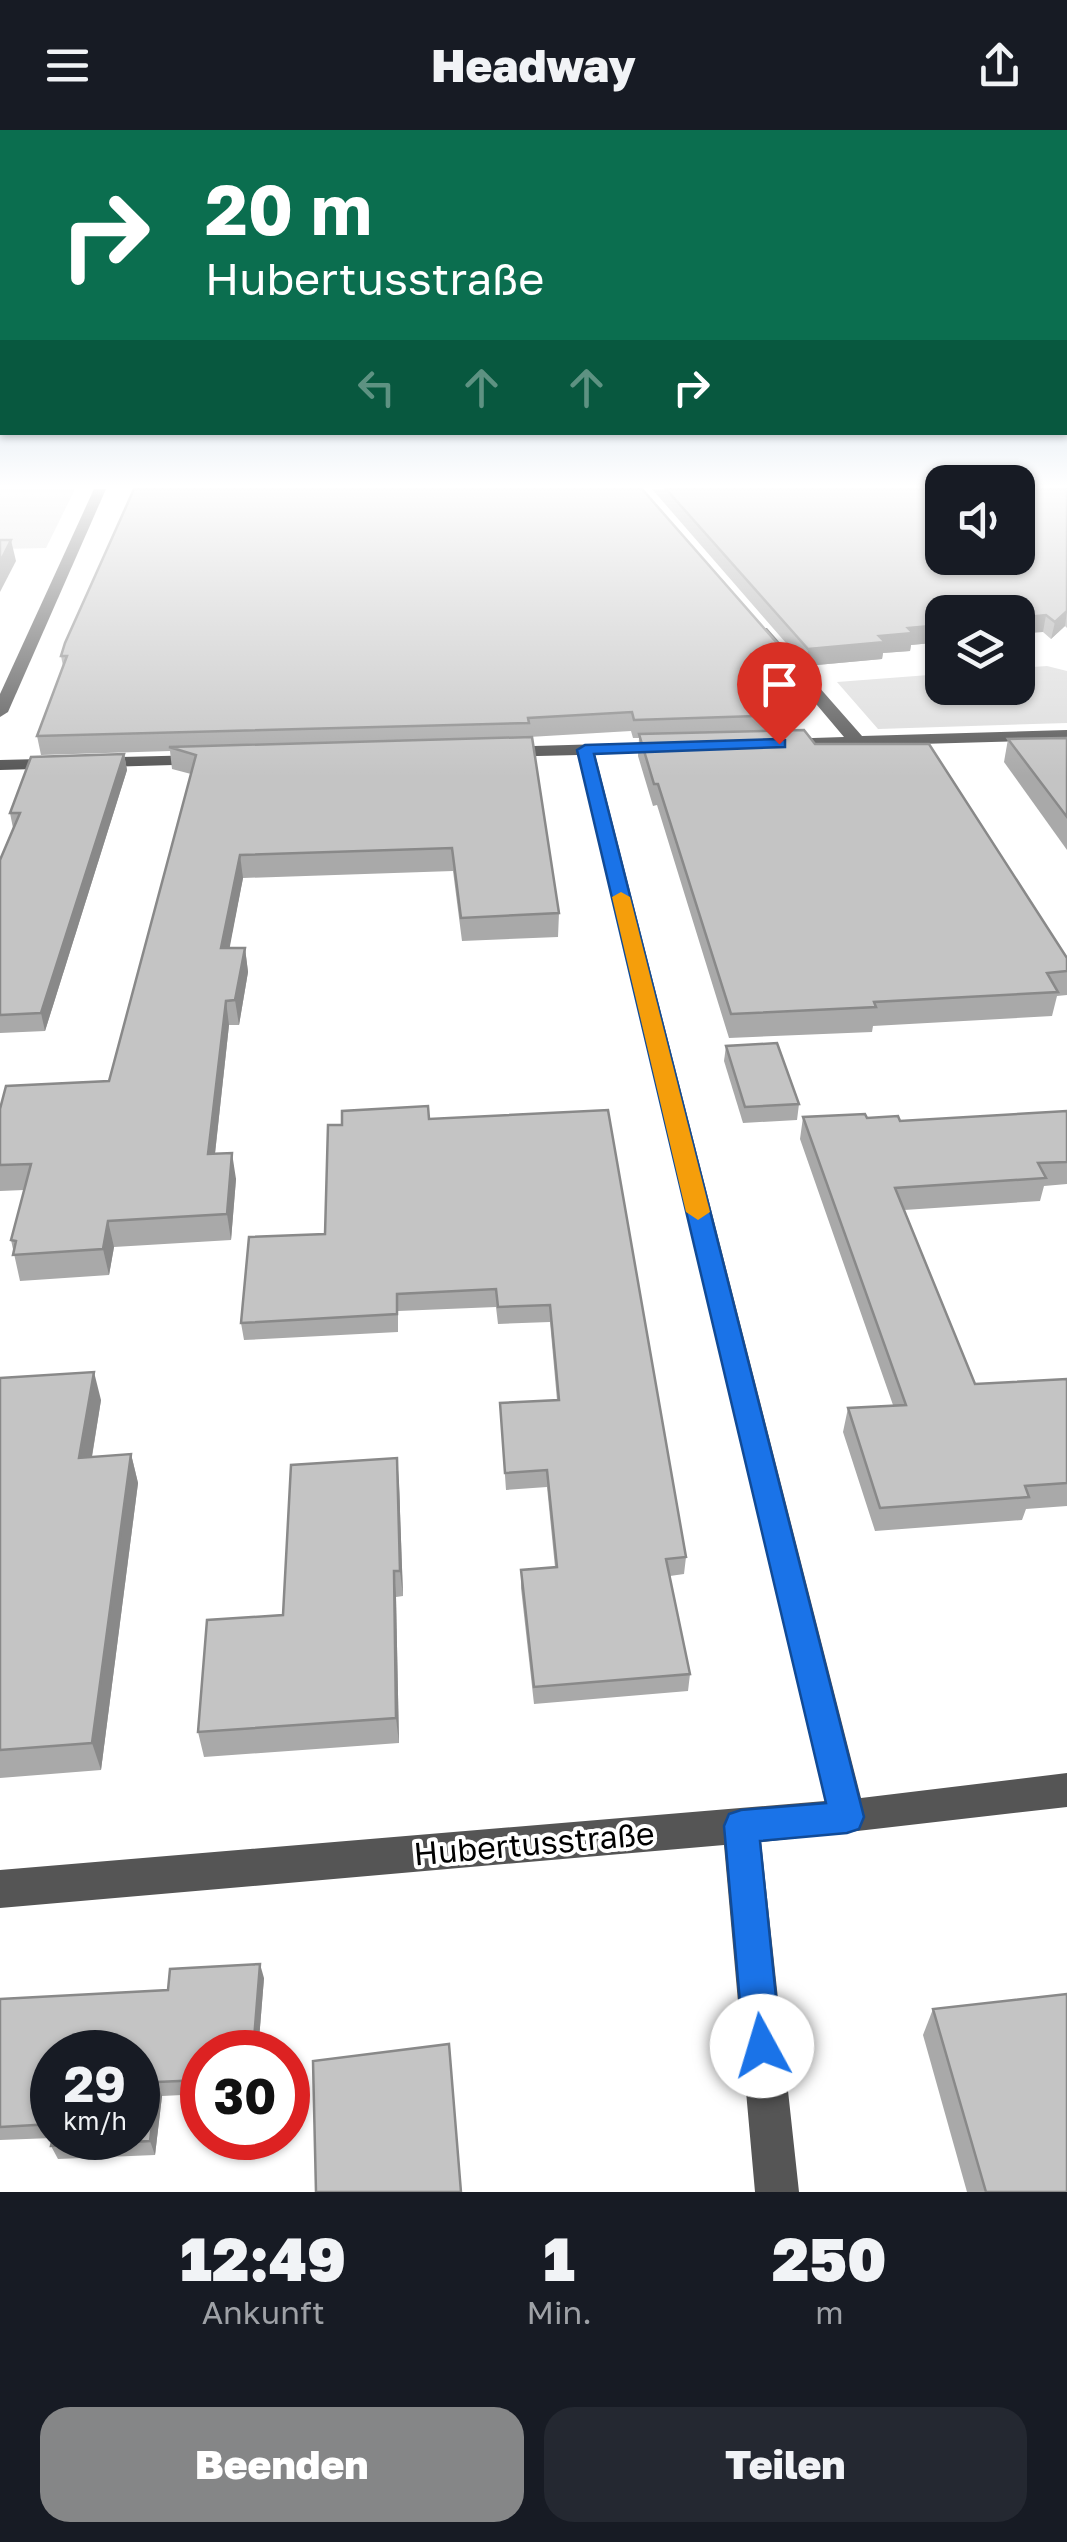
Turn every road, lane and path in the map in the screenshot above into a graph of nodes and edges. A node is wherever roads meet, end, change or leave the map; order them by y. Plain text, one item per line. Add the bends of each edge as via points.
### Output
1 (57, 585) edge
2 (750, 617) edge
3 (0, 712) edge
4 (1067, 735) edge
5 (857, 741) junction
6 (760, 744) edge
7 (701, 746) edge
8 (585, 750) junction
9 (478, 753) edge
10 (217, 760) edge
11 (0, 765) edge
12 (1067, 1790) edge
13 (847, 1817) junction
14 (741, 1826) junction
15 (0, 1889) edge
16 (776, 2192) edge

1 - 3 street
2 - 5 street
4 - 5 street
5 - 6 street
7 - 8 street
8 - 9 street
8 - 13 street
10 - 11 street
12 - 13 street, Hubertusstraße
13 - 14 street, Hubertusstraße
14 - 15 street, Hubertusstraße
14 - 16 street

